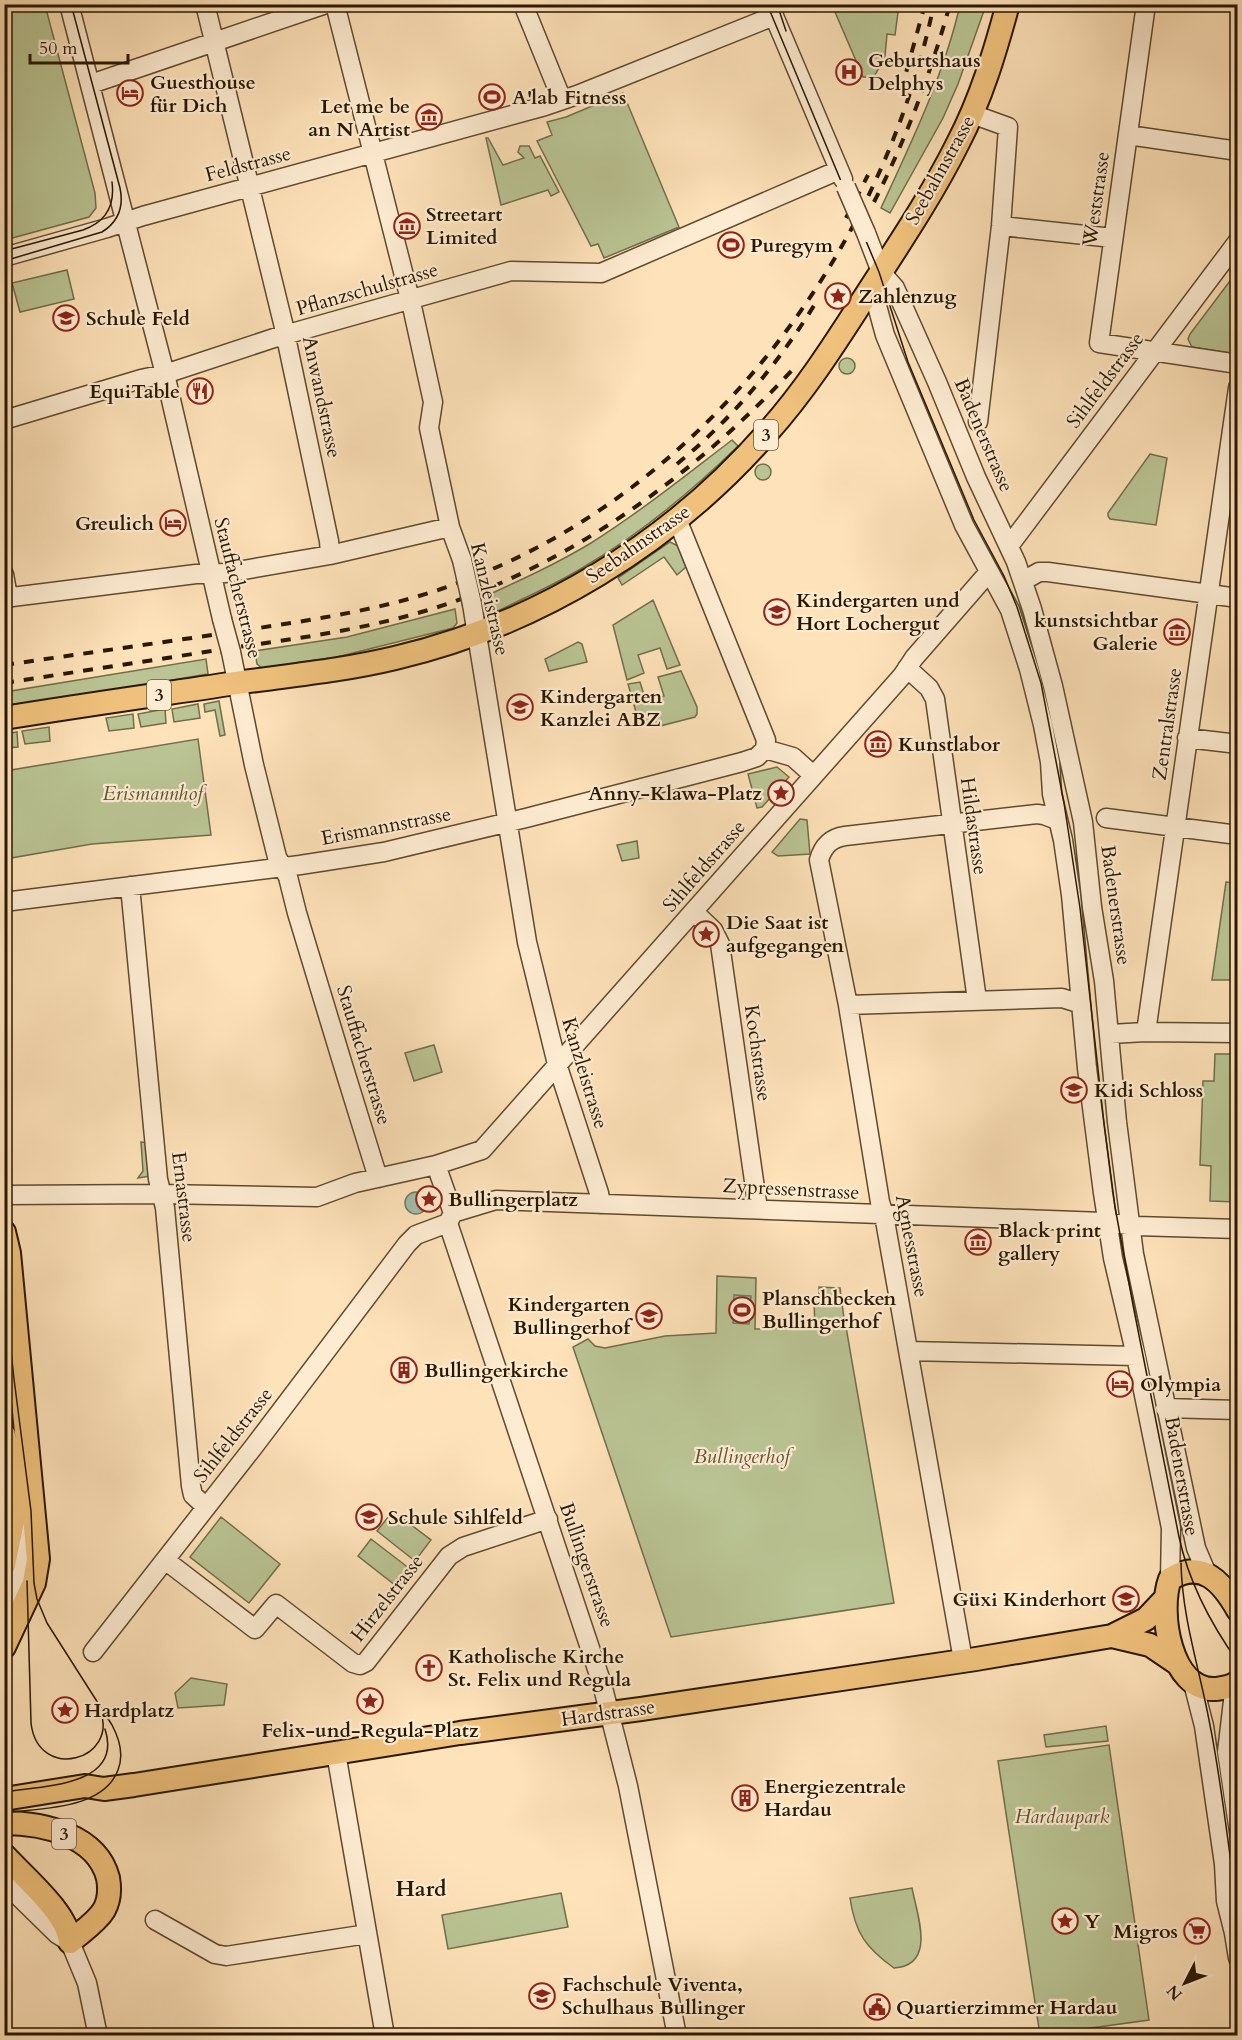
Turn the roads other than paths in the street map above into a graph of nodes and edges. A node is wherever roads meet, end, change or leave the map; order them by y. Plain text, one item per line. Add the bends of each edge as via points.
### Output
1 (69, 4) edge
2 (205, 4) edge
3 (326, 4) edge
4 (335, 4) edge
5 (523, 4) edge
6 (1008, 4) edge
7 (1146, 4) edge
8 (769, 8) edge
9 (215, 43) junction
10 (91, 84) junction
11 (562, 100) junction
12 (972, 114) junction
13 (1128, 135) junction
14 (1238, 151) edge
15 (373, 154) junction
16 (843, 178) junction
17 (250, 187) junction
18 (125, 222) junction
19 (1001, 226) junction
20 (1113, 238) junction
21 (1238, 241) edge
22 (4, 257) edge
23 (881, 272) junction
24 (410, 300) junction
25 (286, 336) junction
26 (1155, 352) junction
27 (1238, 364) edge
28 (165, 374) junction
29 (1238, 388) edge
30 (4, 420) edge
31 (978, 422) dead end
32 (676, 520) junction
33 (450, 527) junction
34 (1009, 546) junction
35 (330, 555) junction
36 (989, 572) junction
37 (212, 573) junction
38 (4, 574) edge
39 (1023, 581) junction
40 (1209, 594) junction
41 (6, 598) edge
42 (1238, 598) edge
43 (477, 632) junction
44 (907, 668) junction
45 (238, 683) junction
46 (4, 718) edge
47 (1187, 738) junction
48 (1238, 744) edge
49 (765, 749) junction
50 (813, 775) junction
51 (1106, 819) dead end
52 (1057, 820) junction
53 (507, 823) junction
54 (952, 824) junction
55 (1174, 827) junction
56 (1238, 835) edge
57 (282, 867) junction
58 (130, 886) junction
59 (4, 902) edge
60 (694, 912) junction
61 (976, 1000) junction
62 (1080, 1004) junction
63 (848, 1005) junction
64 (1146, 1032) junction
65 (1238, 1033) edge
66 (1110, 1034) junction
67 (557, 1064) junction
68 (436, 1165) junction
69 (378, 1178) junction
70 (161, 1194) junction
71 (4, 1195) edge
72 (601, 1204) junction
73 (758, 1209) junction
74 (884, 1215) junction
75 (450, 1218) junction
76 (1108, 1223) junction
77 (1131, 1226) junction
78 (1238, 1229) edge
79 (4, 1232) edge
80 (908, 1351) junction
81 (1136, 1356) junction
82 (1165, 1408) junction
83 (1238, 1410) edge
84 (4, 1435) edge
85 (206, 1507) junction
86 (14, 1516) junction
87 (548, 1519) junction
88 (165, 1560) junction
89 (4, 1565) edge
90 (1207, 1574) junction
91 (1167, 1590) junction
92 (1238, 1610) edge
93 (4, 1615) edge
94 (1112, 1636) junction
95 (4, 1647) edge
96 (93, 1652) dead end
97 (963, 1660) junction
98 (1178, 1664) junction
99 (1193, 1683) junction
100 (1237, 1684) edge
101 (609, 1712) junction
102 (336, 1753) junction
103 (94, 1790) junction
104 (4, 1799) edge
105 (4, 1810) edge
106 (4, 1822) edge
107 (1238, 1826) edge
108 (4, 1855) edge
109 (4, 1882) edge
110 (155, 1920) dead end
111 (368, 1934) junction
112 (70, 1942) junction
113 (1238, 1958) edge
114 (98, 2036) edge
115 (385, 2036) edge
116 (677, 2036) edge

1 - 10 street, Stauffacherstrasse
2 - 9 street, Anwandstrasse
3 - 9 street
4 - 15 street, Kanzleistrasse
5 - 11 street
6 - 12 main road, Seebahnstrasse / 3
7 - 13 street, Weststrasse
8 - 11 street, Feldstrasse
8 - 16 street, Badenerstrasse
9 - 10 street
9 - 17 street, Anwandstrasse
10 - 18 street, Stauffacherstrasse
11 - 15 street, Feldstrasse
12 - 19 street via 1008,127
12 - 23 main road, Seebahnstrasse / 3 via 933,190
13 - 14 street
13 - 20 street, Weststrasse
15 - 17 street, Feldstrasse
15 - 24 street, Kanzleistrasse
16 - 23 street, Badenerstrasse, bridge
16 - 24 street, Pflanzschulstrasse via 601,273 511,271
17 - 18 street, Feldstrasse
17 - 25 street, Anwandstrasse
18 - 22 street, Feldstrasse
18 - 28 street, Stauffacherstrasse
19 - 20 street
19 - 31 street
20 - 26 street, Weststrasse via 1098,343
21 - 26 street, Sihlfeldstrasse
23 - 32 main road, Seebahnstrasse / 3 via 822,364 783,415 747,455
23 - 34 street, Badenerstrasse via 895,288
23 - 36 street, Badenerstrasse via 876,302 885,335 964,525
24 - 25 street, Pflanzschulstrasse
24 - 33 street, Kanzleistrasse via 433,402 429,428
25 - 28 street, Pflanzschulstrasse
25 - 35 street, Anwandstrasse
26 - 27 street
26 - 34 street, Sihlfeldstrasse
28 - 30 street, Pflanzschulstrasse
28 - 37 street, Stauffacherstrasse
29 - 40 street, Zentralstrasse
32 - 43 main road, Seebahnstrasse / 3 via 592,578
32 - 49 street via 766,740
33 - 35 street
33 - 43 street, Kanzleistrasse, bridge via 462,560
34 - 39 street, Badenerstrasse
35 - 37 street
36 - 44 street, Sihlfeldstrasse
36 - 52 street, Badenerstrasse via 1010,610 1029,669 1043,725
37 - 41 street
37 - 45 street, Stauffacherstrasse, bridge
38 - 41 street
39 - 40 street via 1039,572 1055,573
39 - 66 street, Badenerstrasse via 1051,676 1079,801
40 - 42 street
40 - 47 street, Zentralstrasse
43 - 45 main road, Seebahnstrasse / 3 via 377,662
43 - 53 street, Kanzleistrasse
44 - 50 street, Sihlfeldstrasse
44 - 54 street, Hildastrasse via 935,699
45 - 46 main road, Seebahnstrasse / 3
45 - 57 street, Stauffacherstrasse via 257,776
47 - 48 street
47 - 55 street, Zentralstrasse
49 - 50 street via 793,757
49 - 53 street, Erismannstrasse via 757,757 742,762
50 - 60 street, Sihlfeldstrasse
51 - 55 street
52 - 54 street via 1037,814
52 - 62 street, Badenerstrasse via 1075,924
53 - 57 street, Erismannstrasse via 384,852
53 - 67 street, Kanzleistrasse via 527,942
54 - 61 street, Hildastrasse
54 - 63 street, Agnesstrasse via 835,838 821,853 820,868
55 - 56 street
55 - 64 street, Zentralstrasse
57 - 58 street, Erismannstrasse
57 - 69 street, Stauffacherstrasse
58 - 59 street, Erismannstrasse
58 - 70 street, Ernastrasse
60 - 67 street, Sihlfeldstrasse
60 - 73 street, Kochstrasse via 713,930 720,944
61 - 62 street via 1062,998
61 - 63 street
62 - 76 street, Badenerstrasse
63 - 74 street, Agnesstrasse
64 - 65 street
64 - 66 street
66 - 77 street, Badenerstrasse
67 - 68 street, Sihlfeldstrasse via 482,1150
67 - 72 street, Kanzleistrasse
68 - 69 street
68 - 75 street
69 - 70 street via 317,1197
70 - 71 street
70 - 85 street, Ernastrasse via 191,1486 193,1495
72 - 73 street, Zypressenstrasse
72 - 75 street, Zypressenstrasse via 496,1200
73 - 74 street, Zypressenstrasse
74 - 76 street, Zypressenstrasse
74 - 80 street, Agnesstrasse
75 - 85 street, Sihlfeldstrasse via 416,1235 407,1244
75 - 87 street, Bullingerstrasse
76 - 77 street, Zypressenstrasse
76 - 81 street, Badenerstrasse
77 - 78 street, Zypressenstrasse
77 - 82 street, Badenerstrasse
79 - 95 main road via 38,1559 34,1583
80 - 81 street
80 - 97 street, Agnesstrasse
81 - 91 street, Badenerstrasse via 1171,1528
82 - 83 street
82 - 90 street, Badenerstrasse via 1196,1548
84 - 86 main road
85 - 88 street, Sihlfeldstrasse
86 - 89 main road
86 - 93 street via 21,1553
87 - 88 street, Hirzelstrasse via 463,1547 449,1556 360,1665 276,1604 255,1629
87 - 101 street, Bullingerstrasse
88 - 96 street, Sihlfeldstrasse
90 - 91 main road via 1181,1572
90 - 92 main road
91 - 94 main road, Hardstrasse via 1146,1619
91 - 98 main road via 1166,1626
94 - 97 main road, Hardstrasse
94 - 98 main road, Hardstrasse via 1150,1645
97 - 101 main road, Hardstrasse
98 - 99 main road
99 - 100 main road via 1210,1689
99 - 113 street via 1204,1726 1226,1901
100 - 107 street via 1227,1752
101 - 102 main road, Hardstrasse
101 - 116 street, Bullingerstrasse
102 - 103 main road, Hardstrasse
102 - 111 street
103 - 104 main road
103 - 105 main road
106 - 112 main road, 3 via 41,1827 75,1839 101,1861 109,1895 105,1909
108 - 112 main road via 58,1913 68,1929
109 - 112 street
110 - 111 street via 215,1954 226,1956
111 - 115 street
112 - 114 street via 87,1983

